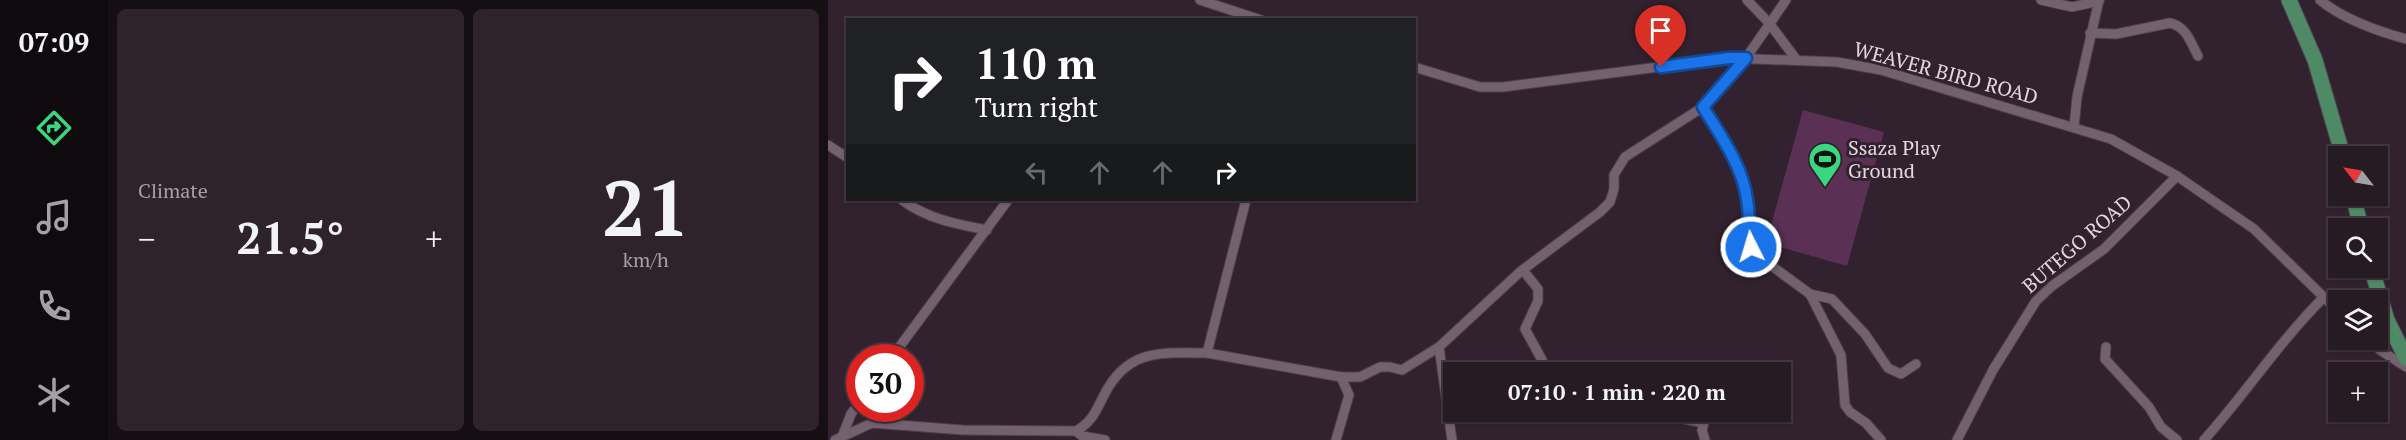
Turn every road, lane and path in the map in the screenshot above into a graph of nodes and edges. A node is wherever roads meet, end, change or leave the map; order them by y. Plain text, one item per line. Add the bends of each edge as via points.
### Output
1 (1200, 0) edge
2 (1747, 0) edge
3 (1786, 0) edge
4 (2041, 0) edge
5 (2099, 0) edge
6 (2289, 0) edge
7 (2320, 0) edge
8 (1255, 18) edge
9 (1768, 23) junction
10 (2090, 33) junction
11 (2406, 39) edge
12 (2198, 56) dead end
13 (1746, 58) junction
14 (1796, 59) junction
15 (1416, 69) edge
16 (1703, 107) junction
17 (2074, 127) junction
18 (828, 145) edge
19 (2340, 146) edge
20 (846, 157) edge
21 (2177, 176) junction
22 (903, 201) edge
23 (1007, 201) edge
24 (1246, 201) edge
25 (987, 230) junction
26 (1523, 270) junction
27 (2374, 278) edge
28 (1810, 294) junction
29 (2324, 297) junction
30 (2328, 301) edge
31 (902, 344) edge
32 (1439, 347) junction
33 (2106, 347) dead end
34 (2380, 350) edge
35 (1207, 353) junction
36 (2406, 358) edge
37 (1543, 362) edge
38 (1916, 364) dead end
39 (2406, 366) edge
40 (1341, 377) junction
41 (1360, 377) junction
42 (1348, 395) junction
43 (847, 422) edge
44 (1699, 422) edge
45 (1076, 431) junction
46 (839, 439) edge
47 (1105, 440) edge
48 (1336, 440) edge
49 (1452, 440) edge
50 (1705, 440) edge
51 (1881, 440) edge
52 (1957, 440) edge
53 (2177, 440) edge
54 (2204, 440) edge

1 - 8 street
2 - 9 street
3 - 9 street
4 - 5 street via 2072,7
5 - 10 street
6 - 19 highway via 2315,60
7 - 11 street via 2348,17
9 - 13 street
9 - 14 street
10 - 12 street via 2116,34 2177,24
10 - 17 street
13 - 14 street, WEAVER BIRD ROAD
13 - 15 street, WEAVER BIRD ROAD via 1503,87 1480,87
13 - 16 street
14 - 17 street, WEAVER BIRD ROAD via 1881,70
16 - 26 street via 1625,157 1614,175 1610,202
16 - 28 street via 1742,179 1751,247
17 - 21 street, WEAVER BIRD ROAD via 2117,141
18 - 20 street
21 - 29 street, WEAVER BIRD ROAD via 2254,229
21 - 52 street, BUTEGO ROAD via 2104,249 2036,301 1993,370
22 - 25 street via 939,220
23 - 25 street
24 - 35 street
25 - 31 street
26 - 32 street
26 - 37 street via 1538,289 1538,301 1525,329
27 - 36 highway via 2387,320
28 - 38 street via 1832,299 1894,373 1901,374
28 - 51 street via 1840,355 1845,405
29 - 30 street, WEAVER BIRD ROAD
29 - 54 street via 2288,334
32 - 41 street via 1402,370 1380,367
32 - 49 street
33 - 53 street via 2105,359 2149,407 2161,427
34 - 39 street
35 - 40 street
35 - 45 street via 1146,355 1129,365 1115,377 1090,422
40 - 41 street
40 - 42 street
41 - 42 street
42 - 48 street
43 - 46 street
44 - 50 street via 1704,423
45 - 46 street via 963,430 872,423
45 - 47 street

